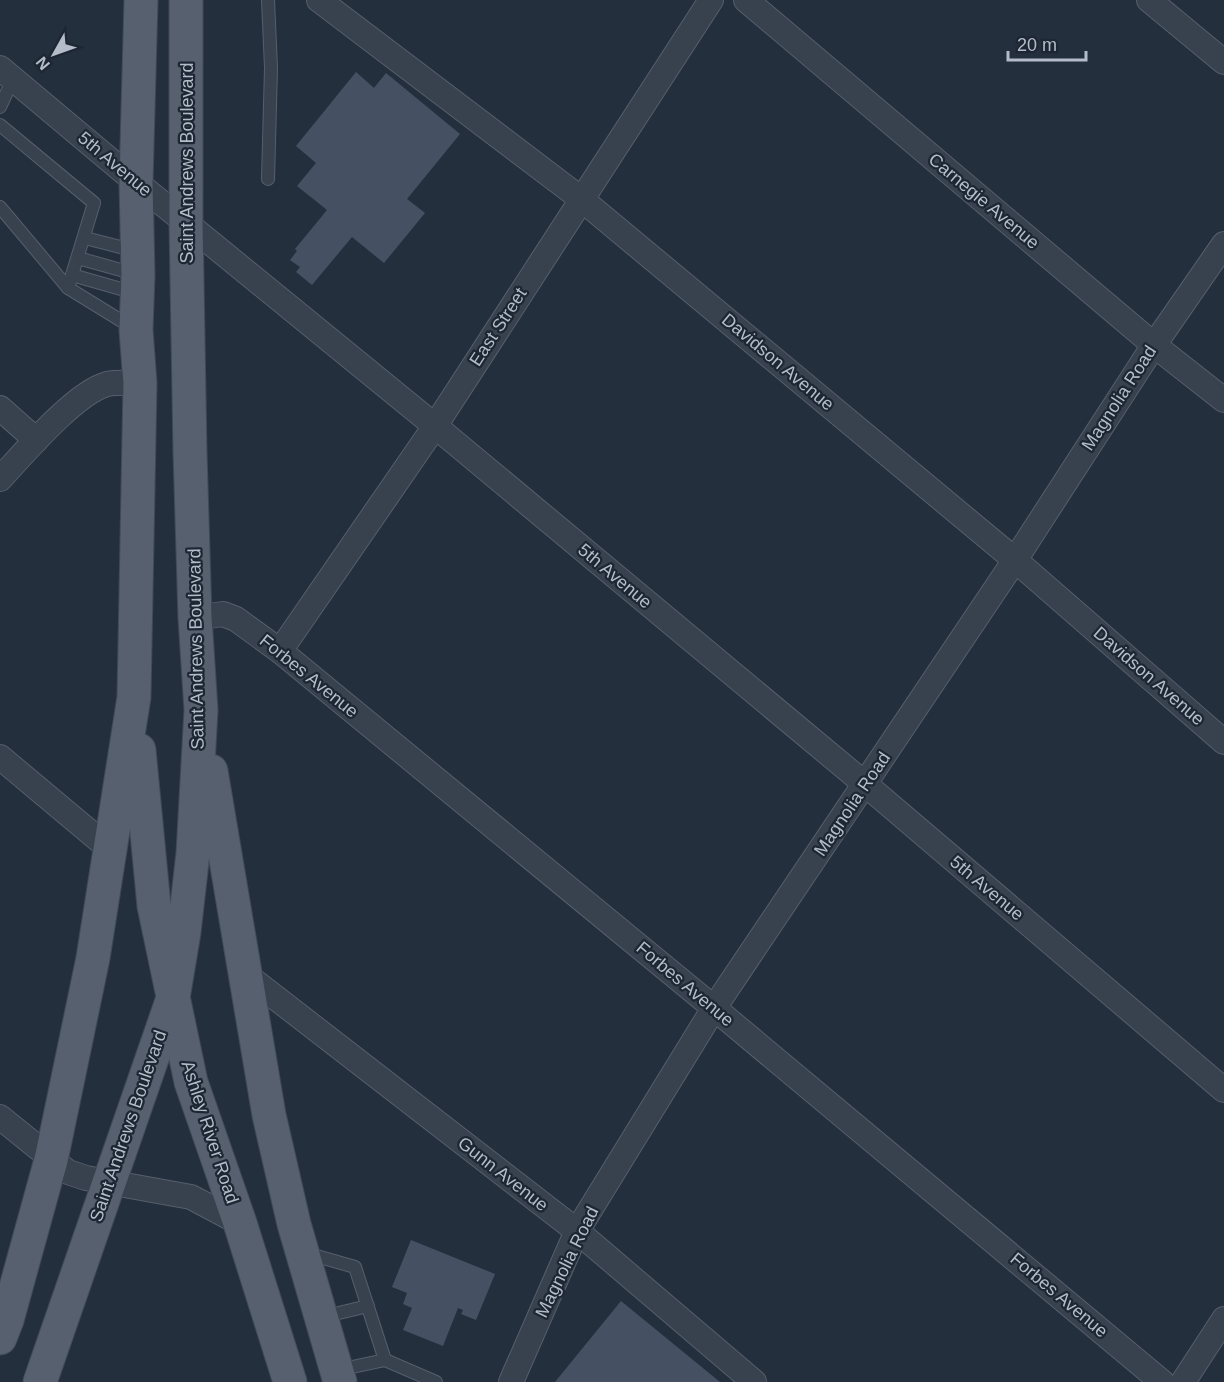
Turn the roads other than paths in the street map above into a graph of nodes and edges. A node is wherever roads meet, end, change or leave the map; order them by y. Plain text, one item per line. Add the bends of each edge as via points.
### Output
1 (141, 0) edge
2 (186, 0) edge
3 (268, 0) edge
4 (319, 0) edge
5 (711, 0) edge
6 (746, 0) edge
7 (1149, 0) edge
8 (1224, 62) edge
9 (7, 74) edge
10 (0, 107) edge
11 (0, 124) edge
12 (268, 178) dead end
13 (135, 182) junction
14 (580, 198) junction
15 (0, 207) edge
16 (186, 223) junction
17 (85, 238) junction
18 (1224, 244) edge
19 (78, 258) junction
20 (137, 273) junction
21 (72, 275) junction
22 (68, 288) junction
23 (136, 330) junction
24 (1154, 345) junction
25 (140, 383) junction
26 (1224, 400) edge
27 (0, 408) edge
28 (435, 426) junction
29 (36, 440) junction
30 (0, 479) edge
31 (1015, 560) junction
32 (195, 618) junction
33 (280, 651) junction
34 (134, 697) junction
35 (201, 710) junction
36 (1224, 742) edge
37 (0, 757) edge
38 (865, 784) junction
39 (111, 850) junction
40 (245, 974) junction
41 (173, 998) junction
42 (714, 1008) junction
43 (1224, 1090) edge
44 (0, 1117) edge
45 (51, 1160) junction
46 (108, 1182) junction
47 (240, 1223) junction
48 (577, 1231) junction
49 (302, 1251) junction
50 (368, 1306) junction
51 (321, 1317) junction
52 (1224, 1318) edge
53 (0, 1338) edge
54 (385, 1360) junction
55 (338, 1376) edge
56 (40, 1382) edge
57 (290, 1382) edge
58 (436, 1382) edge
59 (511, 1382) edge
60 (754, 1382) edge
61 (1162, 1382) edge
62 (1182, 1382) edge

1 - 13 main road
2 - 16 main road, Saint Andrews Boulevard
3 - 12 lane
4 - 14 street, Davidson Avenue
5 - 14 street, East Street
6 - 24 street, Carnegie Avenue
7 - 8 street
9 - 10 lane
9 - 13 street, 5th Avenue
11 - 17 lane via 94,203
13 - 16 street, 5th Avenue
13 - 20 main road
14 - 28 street, East Street
14 - 31 street, Davidson Avenue
15 - 22 lane
16 - 28 street, 5th Avenue
16 - 32 main road, Saint Andrews Boulevard
17 - 19 lane
17 - 20 lane
18 - 24 street, Magnolia Road
19 - 20 lane
19 - 21 lane
20 - 21 lane
20 - 23 main road
21 - 22 lane
22 - 23 lane
23 - 25 main road
24 - 26 street, Carnegie Avenue
24 - 31 street, Magnolia Road
25 - 29 street via 109,384 89,392
25 - 34 main road
27 - 29 street
28 - 33 street, East Street
28 - 38 street, 5th Avenue
29 - 30 street
31 - 36 street, Davidson Avenue
31 - 38 street, Magnolia Road
32 - 33 street, Forbes Avenue via 230,616
32 - 35 main road, Saint Andrews Boulevard
33 - 42 street, Forbes Avenue
34 - 39 main road
34 - 41 main road, Ashley River Road via 154,906
35 - 40 main road
35 - 41 main road, Saint Andrews Boulevard via 193,853
37 - 39 street
38 - 42 street, Magnolia Road
38 - 43 street, 5th Avenue
39 - 45 main road
40 - 48 street, Gunn Avenue
40 - 49 main road via 269,1114
41 - 46 main road, Saint Andrews Boulevard
41 - 47 main road, Ashley River Road via 191,1082
42 - 48 street, Magnolia Road
42 - 61 street, Forbes Avenue
44 - 45 street
45 - 46 street via 68,1172
45 - 53 main road
46 - 47 street via 191,1197
46 - 56 main road, Saint Andrews Boulevard
47 - 57 main road, Ashley River Road
48 - 59 street, Magnolia Road
48 - 60 street, Gunn Avenue
49 - 50 lane via 356,1267
49 - 51 main road
50 - 51 lane
50 - 54 lane
51 - 55 main road
52 - 62 street
54 - 55 lane
54 - 58 lane

